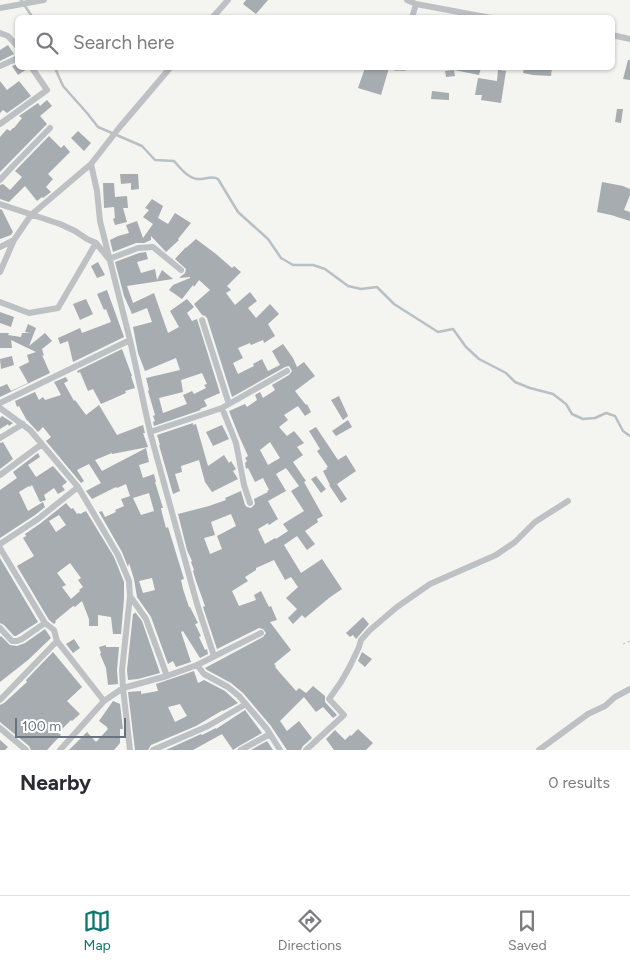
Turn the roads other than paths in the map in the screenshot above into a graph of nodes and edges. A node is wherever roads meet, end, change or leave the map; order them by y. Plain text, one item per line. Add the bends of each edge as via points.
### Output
1 (42, 0) edge
2 (228, 0) edge
3 (407, 0) edge
4 (416, 4) junction
5 (0, 8) edge
6 (215, 15) edge
7 (413, 15) edge
8 (475, 15) edge
9 (0, 33) edge
10 (615, 36) edge
11 (630, 39) edge
12 (15, 44) edge
13 (15, 59) edge
14 (0, 66) edge
15 (33, 70) edge
16 (168, 70) edge
17 (0, 124) edge
18 (50, 128) dead end
19 (91, 164) junction
20 (0, 180) edge
21 (0, 204) edge
22 (31, 215) junction
23 (14, 240) junction
24 (96, 243) junction
25 (0, 247) edge
26 (109, 259) junction
27 (181, 270) dead end
28 (0, 272) edge
29 (0, 302) edge
30 (202, 320) dead end
31 (130, 340) junction
32 (287, 371) dead end
33 (0, 403) edge
34 (226, 406) junction
35 (0, 408) edge
36 (23, 424) junction
37 (150, 432) junction
38 (0, 438) edge
39 (42, 444) junction
40 (0, 475) edge
41 (78, 487) junction
42 (568, 501) dead end
43 (250, 503) dead end
44 (0, 546) edge
45 (130, 596) junction
46 (45, 623) junction
47 (0, 628) edge
48 (261, 633) dead end
49 (57, 641) junction
50 (214, 656) junction
51 (197, 665) junction
52 (167, 676) junction
53 (123, 688) junction
54 (630, 689) edge
55 (0, 700) edge
56 (104, 701) junction
57 (246, 704) junction
58 (0, 728) edge
59 (270, 734) junction
60 (26, 750) edge
61 (60, 750) edge
62 (130, 750) edge
63 (154, 750) edge
64 (241, 750) edge
65 (280, 750) edge
66 (306, 750) edge
67 (539, 750) edge

1 - 5 street
2 - 6 street
3 - 4 street
4 - 7 street
4 - 8 street
9 - 12 street
10 - 11 street
13 - 14 street
15 - 17 street via 47,90
16 - 19 street
18 - 20 street
19 - 22 street
19 - 26 street
21 - 22 street
22 - 23 street
22 - 24 street via 60,224
23 - 25 street
23 - 28 street
24 - 26 street
24 - 29 street via 58,308 29,314
26 - 27 street via 138,248 153,247
26 - 31 street
30 - 34 street
31 - 33 street
31 - 37 street
32 - 34 street
34 - 37 street
34 - 43 street
35 - 36 street
36 - 38 street
36 - 39 street
37 - 50 street
39 - 40 street
39 - 41 street
41 - 44 street
41 - 45 street via 118,555 129,581
42 - 66 street via 535,522 496,555 416,592 370,630 361,640 350,666 329,699 344,715
44 - 46 street
45 - 52 street via 146,619
45 - 53 street
46 - 47 street via 17,641 12,641
46 - 49 street via 54,630
48 - 50 street
49 - 55 street
49 - 56 street
50 - 51 street
51 - 52 street
51 - 57 street via 204,674 228,687
52 - 53 street
53 - 56 street
53 - 62 street
54 - 67 street via 588,714
56 - 61 street
57 - 59 street
57 - 63 street via 208,726
58 - 60 street
59 - 64 street
59 - 65 street

